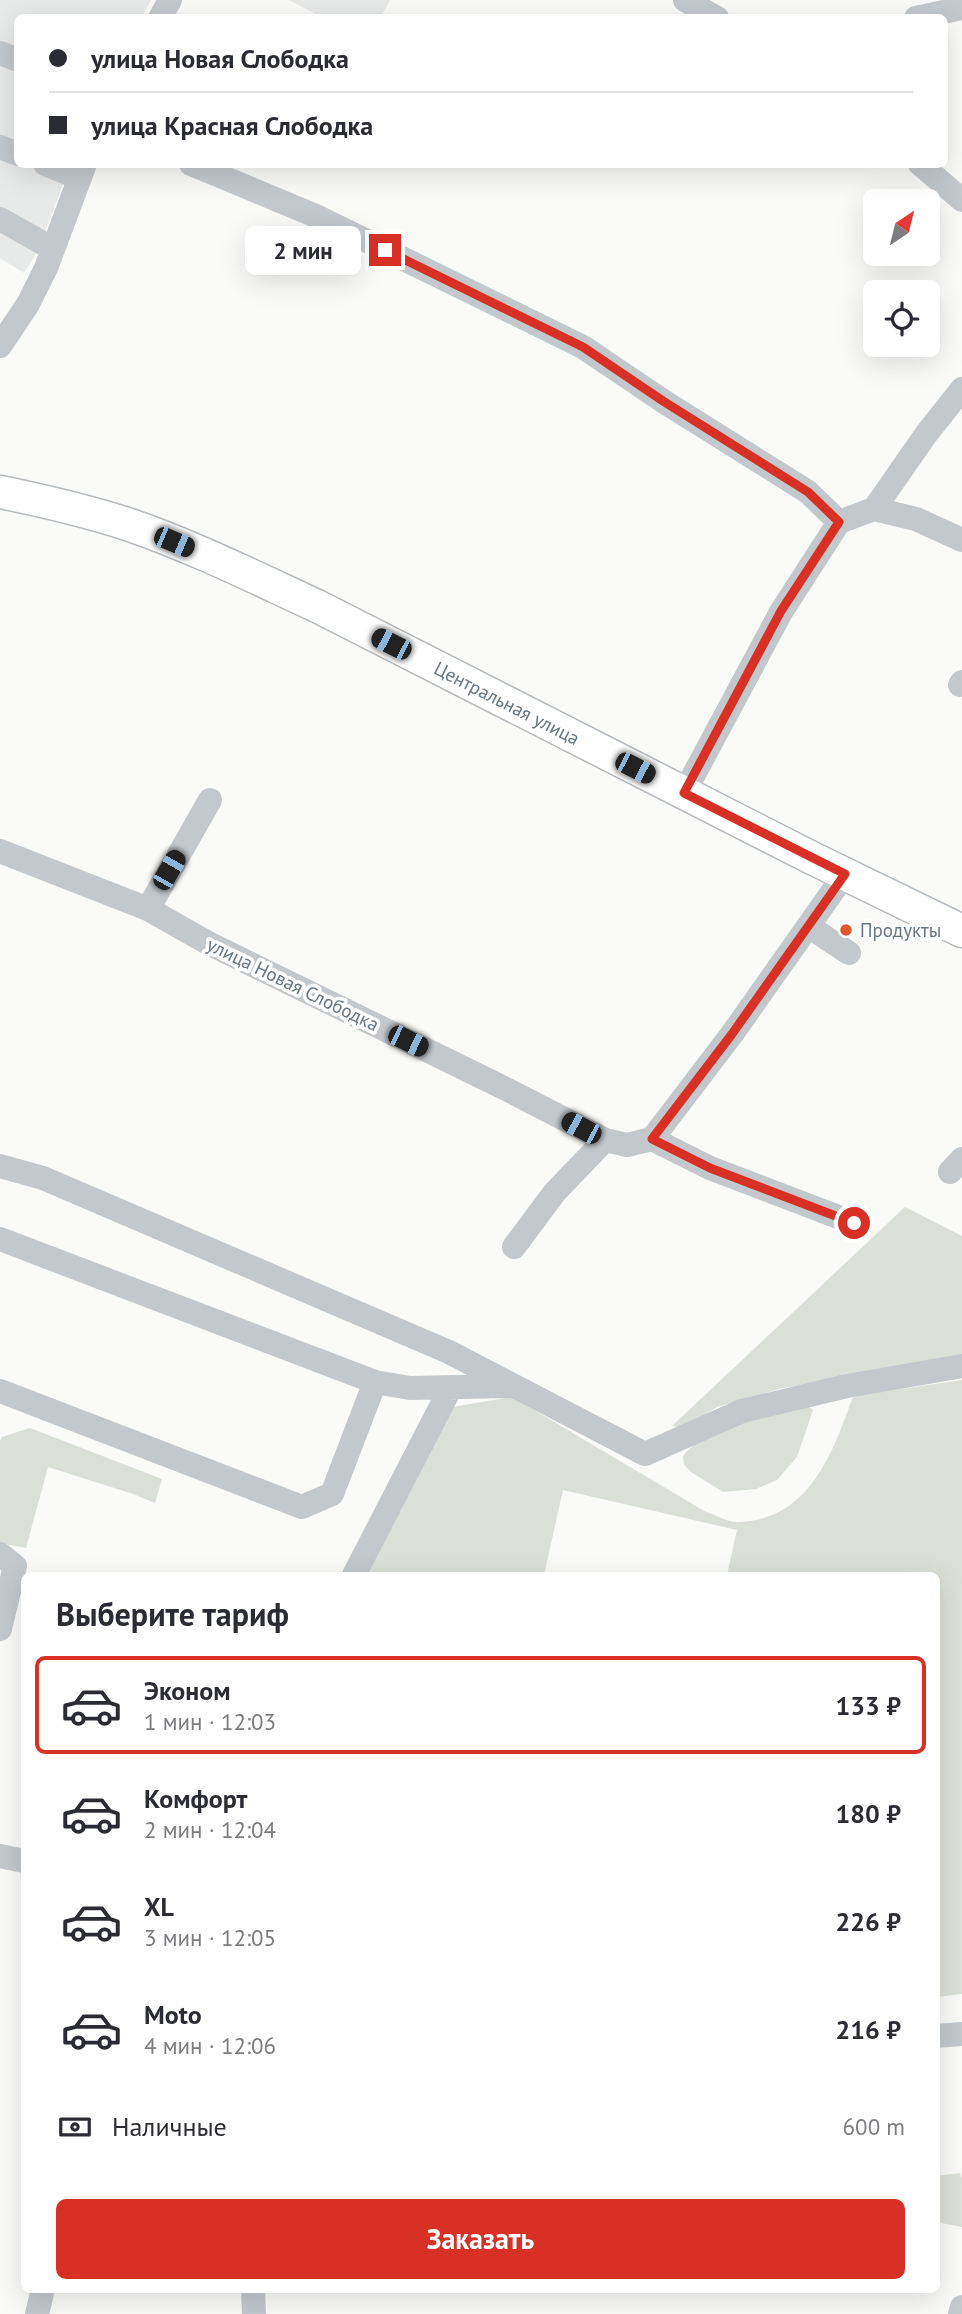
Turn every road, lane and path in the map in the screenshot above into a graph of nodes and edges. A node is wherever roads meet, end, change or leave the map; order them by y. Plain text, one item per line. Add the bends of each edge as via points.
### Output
1 (685, 0) edge
2 (962, 8) edge
3 (711, 14) edge
4 (934, 14) edge
5 (201, 168) edge
6 (924, 168) edge
7 (82, 171) edge
8 (962, 200) edge
9 (0, 219) edge
10 (53, 250) junction
11 (0, 346) edge
12 (962, 390) edge
13 (0, 492) edge
14 (874, 509) junction
15 (839, 522) junction
16 (962, 540) edge
17 (684, 793) junction
18 (209, 800) dead end
19 (0, 851) edge
20 (845, 874) junction
21 (148, 909) junction
22 (808, 926) junction
23 (962, 931) edge
24 (849, 953) dead end
25 (652, 1139) junction
26 (605, 1140) junction
27 (0, 1166) edge
28 (854, 1223) dead end
29 (0, 1239) edge
30 (513, 1247) dead end
31 (962, 1366) edge
32 (375, 1382) junction
33 (514, 1386) junction
34 (451, 1387) junction
35 (0, 1391) edge
36 (0, 1554) edge
37 (356, 1572) edge
38 (0, 1629) edge
39 (0, 1856) edge
40 (21, 1860) edge
41 (962, 2034) edge
42 (940, 2036) edge
43 (42, 2293) edge
44 (253, 2293) edge
45 (962, 2307) edge
46 (37, 2314) edge
47 (254, 2314) edge
48 (960, 2314) edge

1 - 3 street
2 - 4 street
5 - 15 street via 316,216 583,347 808,492
6 - 8 street
7 - 10 street
9 - 10 street
10 - 11 street via 28,304
12 - 14 street
13 - 17 main road, Центральная улица via 132,526 235,568
14 - 15 street
14 - 16 street via 916,519
15 - 17 street via 781,611
17 - 20 main road, Центральная улица
18 - 21 street
19 - 21 street, улица Новая Слободка
20 - 22 street
20 - 23 main road, Центральная улица
21 - 26 street, улица Новая Слободка
22 - 24 street
22 - 25 street
25 - 26 street, улица Новая Слободка via 627,1145
25 - 28 street via 710,1168
26 - 30 street via 555,1192
27 - 33 street via 43,1178 436,1346
29 - 32 street
31 - 33 street via 742,1411 645,1454
32 - 34 street via 410,1388
32 - 35 street via 332,1494 302,1507
33 - 34 street
34 - 37 street
36 - 38 street via 15,1566
39 - 40 street
41 - 42 street
43 - 46 street
44 - 47 street
45 - 48 street

